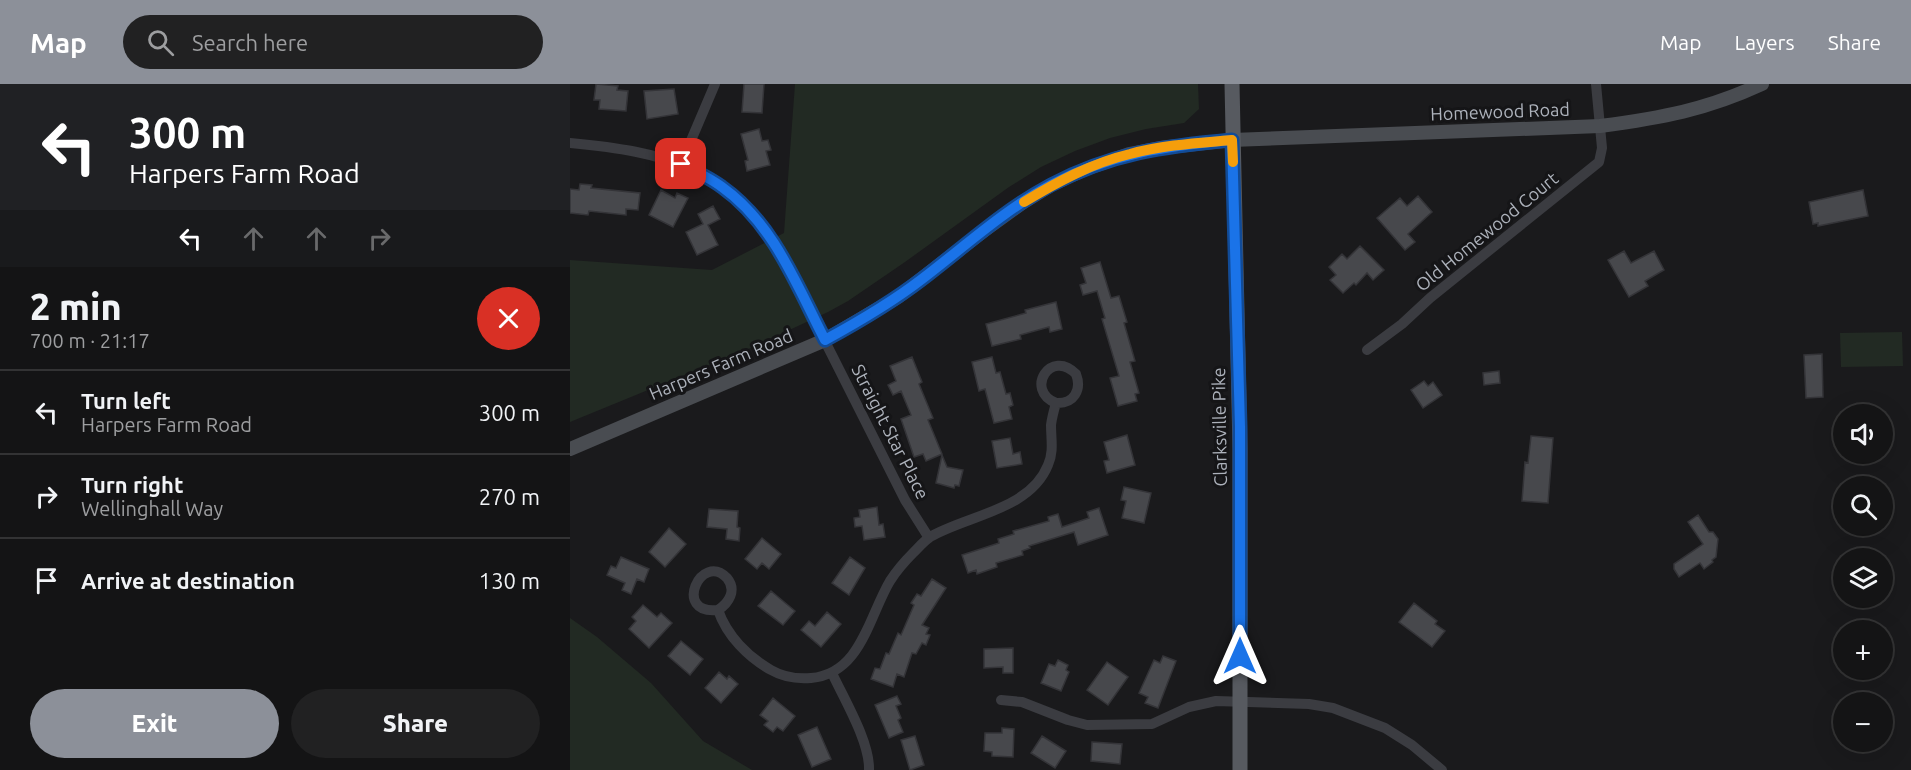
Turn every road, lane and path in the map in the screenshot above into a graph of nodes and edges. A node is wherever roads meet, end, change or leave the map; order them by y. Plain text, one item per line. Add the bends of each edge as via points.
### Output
1 (715, 84) edge
2 (1232, 84) edge
3 (1596, 84) edge
4 (1762, 84) edge
5 (1600, 126) junction
6 (1232, 140) junction
7 (570, 143) edge
8 (681, 164) junction
9 (825, 340) junction
10 (1366, 350) dead end
11 (1056, 403) dead end
12 (570, 449) edge
13 (929, 538) junction
14 (718, 610) dead end
15 (832, 673) junction
16 (1001, 700) dead end
17 (1240, 702) junction
18 (869, 770) edge
19 (1239, 770) edge
20 (1442, 770) edge

1 - 8 street
2 - 6 main road, Clarksville Pike
3 - 5 street, Old Homewood Court
4 - 5 main road, Homewood Road via 1693,111
5 - 6 main road, Homewood Road
5 - 10 street, Old Homewood Court via 1602,148 1594,167
6 - 9 main road, Harpers Farm Road via 1129,154 1051,185 898,297
6 - 17 main road, Clarksville Pike via 1240,427
7 - 8 street, Straight Star Place via 635,150
8 - 9 street, Straight Star Place via 722,187 767,232
9 - 12 main road, Harpers Farm Road
9 - 13 street, Straight Star Place via 905,500
11 - 13 street via 1052,452 1042,477 1032,489 1017,500
13 - 15 street via 891,580 853,656
14 - 15 street via 730,637 777,673 805,678
15 - 18 street via 865,746
16 - 17 street via 1022,702 1077,723 1098,726 1152,724 1200,703
17 - 19 main road, Clarksville Pike
17 - 20 street via 1333,708 1385,728

